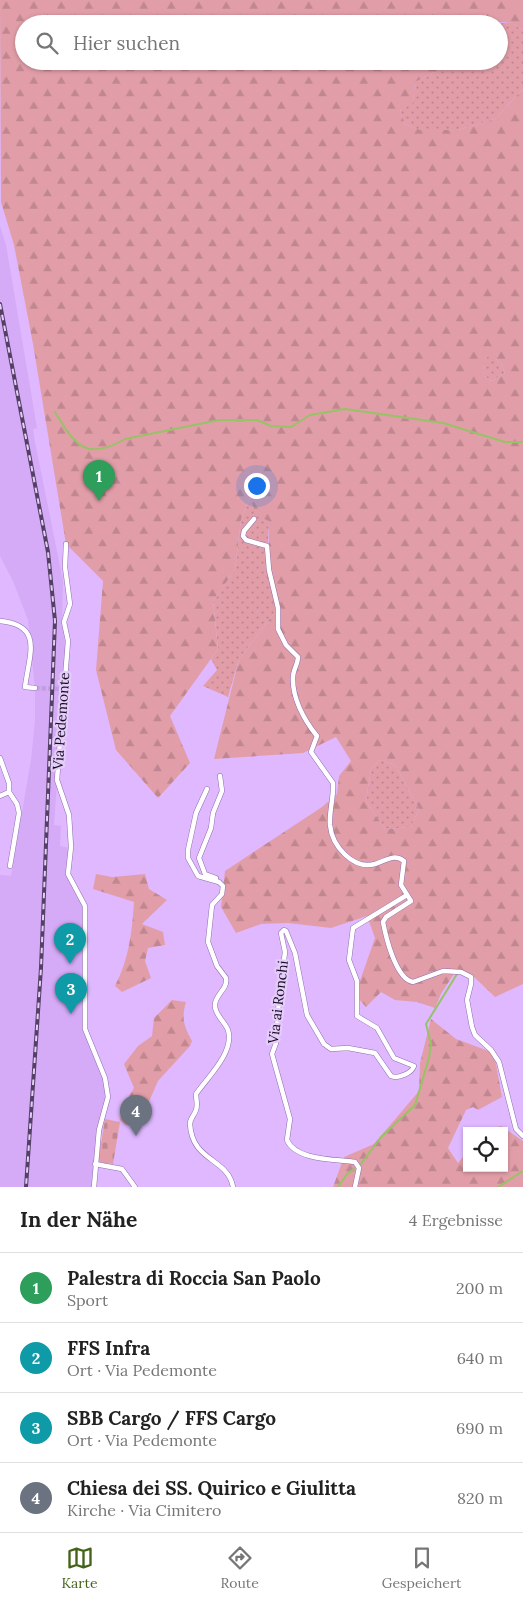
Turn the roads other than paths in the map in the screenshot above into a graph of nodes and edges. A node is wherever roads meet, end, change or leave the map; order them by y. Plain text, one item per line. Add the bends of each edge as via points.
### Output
1 (254, 519) dead end
2 (66, 544) dead end
3 (0, 621) edge
4 (34, 688) dead end
5 (0, 758) edge
6 (220, 776) dead end
7 (206, 790) dead end
8 (9, 792) junction
9 (0, 796) edge
10 (10, 866) dead end
11 (222, 884) junction
12 (407, 895) junction
13 (523, 1136) edge
14 (95, 1164) junction
15 (94, 1187) edge
16 (134, 1187) edge
17 (233, 1187) edge
18 (355, 1187) edge

1 - 12 street via 243,536 246,540 267,546 278,608 278,629 298,658 293,683 306,724 317,736 311,752 333,783 332,832 352,861 371,864 394,857 402,859 405,863 402,885
2 - 14 street, Via Pedemonte via 65,567 70,604 64,622 68,641 57,780 69,815 71,847 68,874 85,906 85,1029 105,1078 108,1097 99,1130
3 - 4 street via 29,633 25,687
5 - 8 street
6 - 11 street via 222,791 199,858 205,874 219,879
7 - 11 street via 196,813 188,858 198,876
8 - 9 street
8 - 10 street via 19,813
11 - 17 street via 222,894 212,905 208,942 217,966 226,978 226,987 215,1007 228,1036 224,1058 196,1094 197,1108 190,1123 198,1150 228,1174
12 - 13 street via 412,899 410,903 383,922 400,971 406,980 413,982 443,971 471,976 466,1000 473,1031 498,1060 516,1130
12 - 18 street, Via ai Ronchi via 353,928 350,958 357,981 357,1016 377,1028 394,1058 414,1066 410,1072 397,1077 391,1076 375,1053 348,1048 330,1049 324,1044 307,1015 295,953 286,931 281,933 285,952 276,1043 272,1054 290,1119 287,1140 297,1151 334,1161 355,1162 359,1170
14 - 15 street, Via Pedemonte
14 - 16 street via 122,1169

